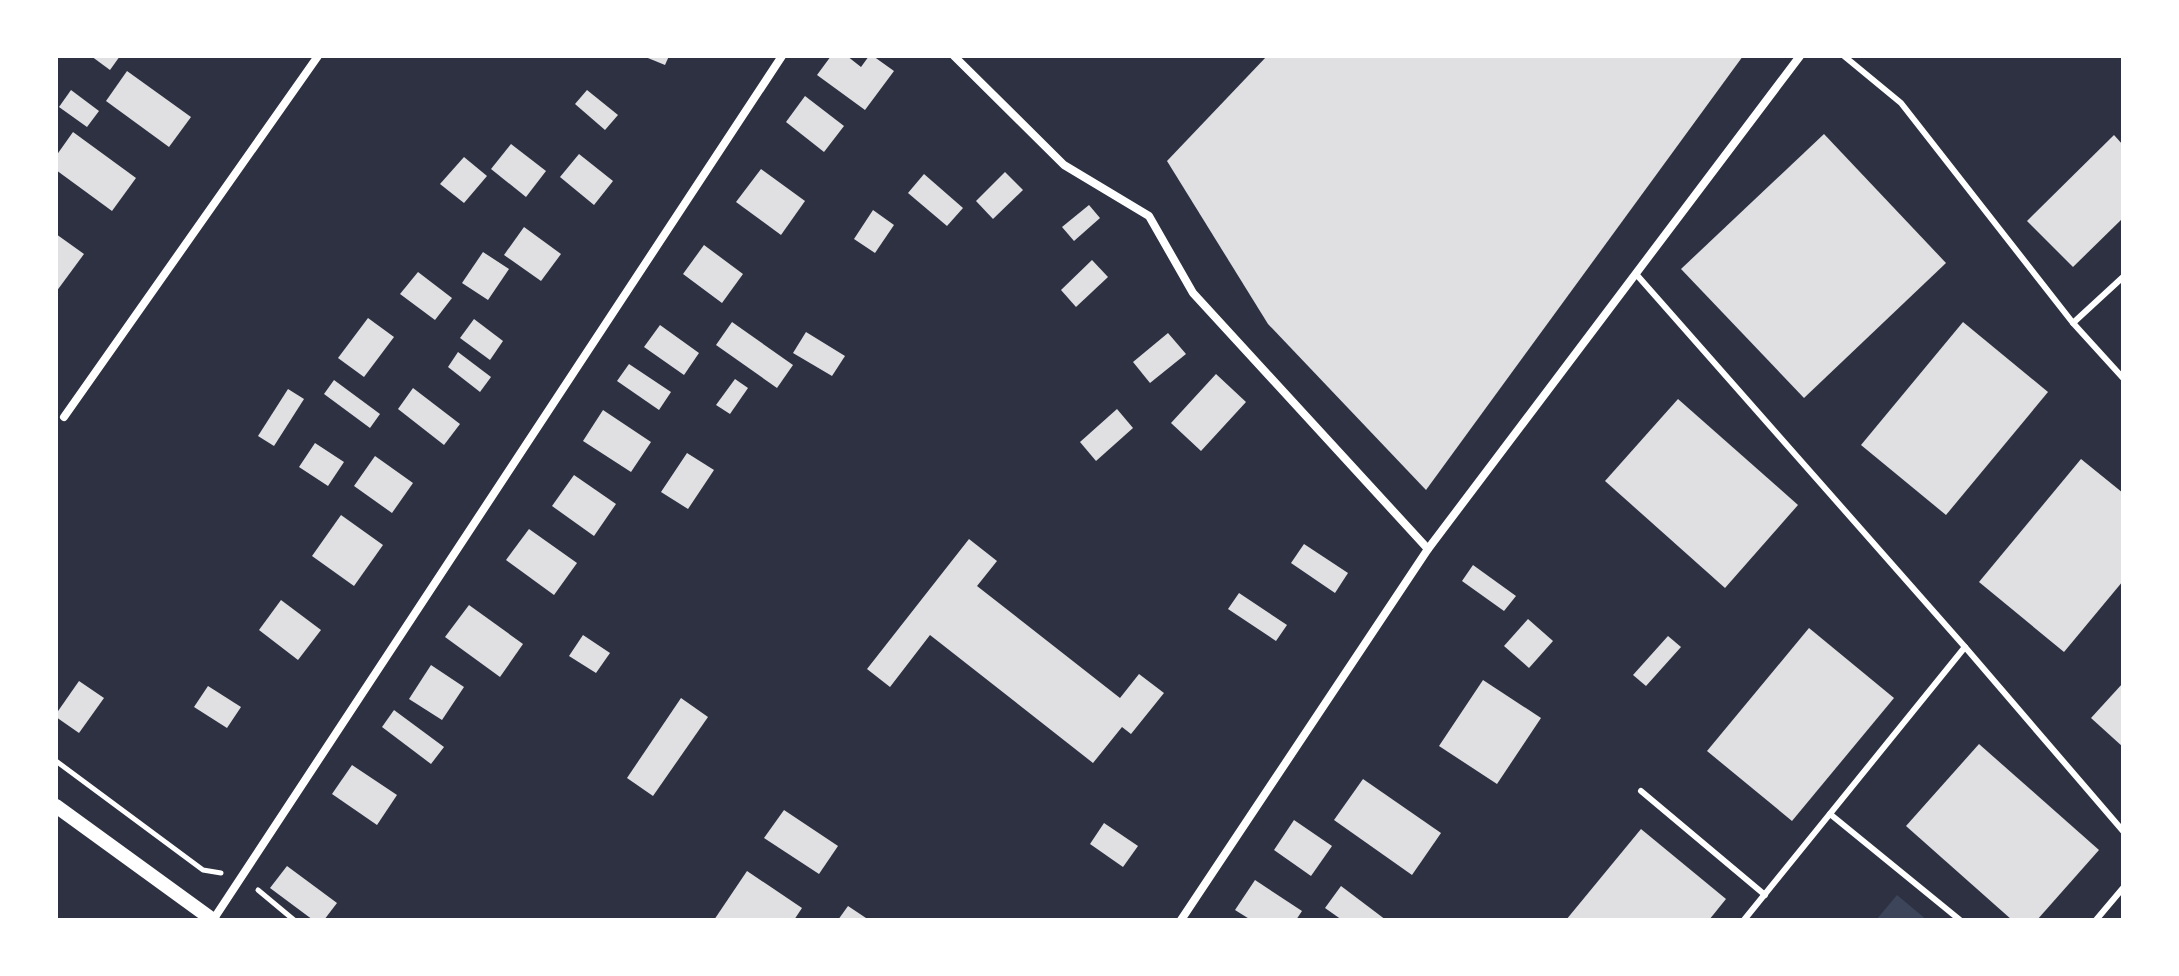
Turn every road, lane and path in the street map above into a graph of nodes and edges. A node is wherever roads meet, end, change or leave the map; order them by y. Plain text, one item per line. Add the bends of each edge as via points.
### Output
1 (318, 56) edge
2 (782, 56) edge
3 (954, 56) edge
4 (1800, 56) edge
5 (1844, 56) edge
6 (1636, 274) junction
7 (2123, 277) edge
8 (2073, 323) junction
9 (2123, 378) edge
10 (64, 417) dead end
11 (1428, 549) junction
12 (1965, 647) junction
13 (56, 761) edge
14 (1641, 791) dead end
15 (56, 806) edge
16 (1830, 814) junction
17 (2123, 831) edge
18 (241, 877) junction
19 (2123, 888) edge
20 (1765, 895) junction
21 (213, 920) edge
22 (294, 920) edge
23 (1181, 920) edge
24 (1744, 920) edge
25 (1960, 920) edge
26 (2096, 920) edge

1 - 10 street
2 - 18 street
3 - 11 street via 1064,165 1149,216 1193,293
4 - 6 street
5 - 8 lane via 1901,103
6 - 11 street
6 - 12 lane
7 - 8 lane
8 - 9 lane
11 - 23 street
12 - 16 lane
12 - 17 lane
13 - 18 path via 203,870
14 - 20 lane
15 - 21 street
16 - 20 lane
16 - 25 lane
18 - 21 street
18 - 22 path
19 - 26 lane
20 - 24 lane

